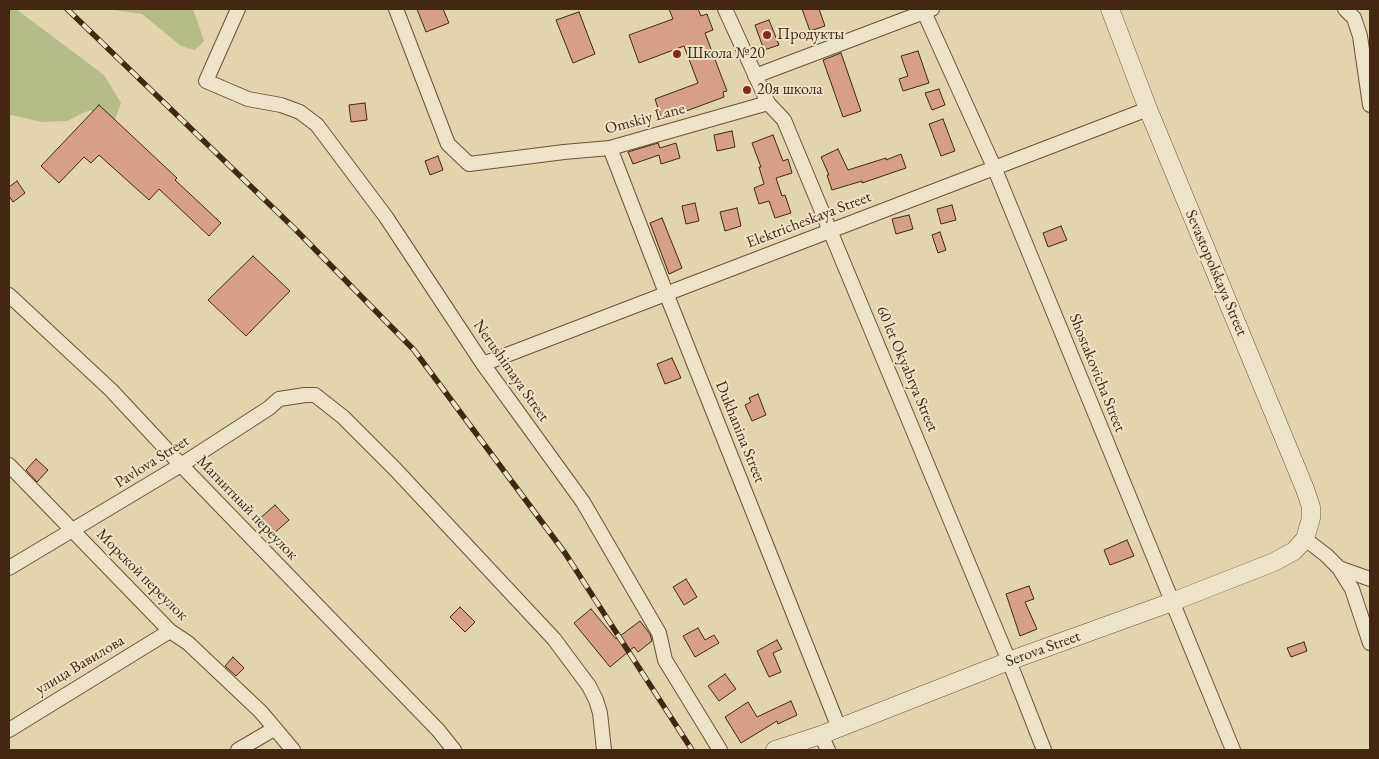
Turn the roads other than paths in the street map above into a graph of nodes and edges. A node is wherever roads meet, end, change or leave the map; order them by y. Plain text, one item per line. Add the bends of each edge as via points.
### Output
1 (238, 9) edge
2 (396, 9) edge
3 (725, 9) edge
4 (1110, 9) edge
5 (1345, 9) edge
6 (928, 10) edge
7 (755, 76) junction
8 (768, 103) junction
9 (1370, 105) edge
10 (1148, 109) junction
11 (610, 148) junction
12 (994, 167) junction
13 (830, 230) junction
14 (666, 294) junction
15 (9, 295) edge
16 (483, 364) junction
17 (9, 465) edge
18 (181, 465) junction
19 (73, 530) junction
20 (1305, 539) junction
21 (9, 568) edge
22 (1339, 568) junction
23 (1370, 579) edge
24 (1172, 602) junction
25 (170, 631) junction
26 (1370, 644) edge
27 (1009, 662) junction
28 (274, 728) junction
29 (839, 728) junction
30 (9, 730) edge
31 (824, 743) edge
32 (238, 750) edge
33 (293, 750) edge
34 (454, 750) edge
35 (604, 750) edge
36 (720, 750) edge
37 (775, 750) edge
38 (1044, 750) edge
39 (1233, 750) edge

1 - 16 street, Nerushimaya Street via 206,81 248,99 300,112 317,125 386,217
2 - 11 street, Omskiy Lane via 448,144 469,164
3 - 7 street, 60 let Okyabrya Street
4 - 10 street, Sevastopolskaya Street
5 - 9 street via 1354,18 1360,36
6 - 7 street
6 - 12 street, Shostakovicha Street
7 - 8 street, 60 let Okyabrya Street
8 - 11 street, Omskiy Lane
8 - 13 street, 60 let Okyabrya Street via 784,120
10 - 12 street, Elektricheskaya Street
10 - 20 street, Sevastopolskaya Street via 1306,489 1311,518
11 - 14 street, Dukhanina Street
12 - 13 street, Elektricheskaya Street
12 - 24 street, Shostakovicha Street
13 - 14 street, Elektricheskaya Street
13 - 27 street, 60 let Okyabrya Street
14 - 16 street, Elektricheskaya Street
14 - 29 street, Dukhanina Street
15 - 18 street, Магнитный переулок via 110,390
16 - 36 street, Nerushimaya Street via 583,502 659,633 665,660
17 - 19 street, Морской переулок
18 - 19 street, Pavlova Street
18 - 34 street, Магнитный переулок
18 - 35 street, Pavlova Street via 279,399 315,395 343,417 395,469 554,639 596,700
19 - 21 street, Pavlova Street
19 - 25 street, Морской переулок
20 - 22 street
20 - 24 street, Serova Street via 1294,551 1274,562
22 - 23 street
22 - 26 street via 1352,589
24 - 27 street, Serova Street
24 - 39 street, Shostakovicha Street
25 - 28 street, Морской переулок via 188,643
25 - 30 street, улица Вавилова
27 - 29 street, Serova Street
27 - 38 street, 60 let Okyabrya Street
28 - 32 street
28 - 33 street, Морской переулок
29 - 31 street, Serova Street
31 - 37 street, Serova Street

